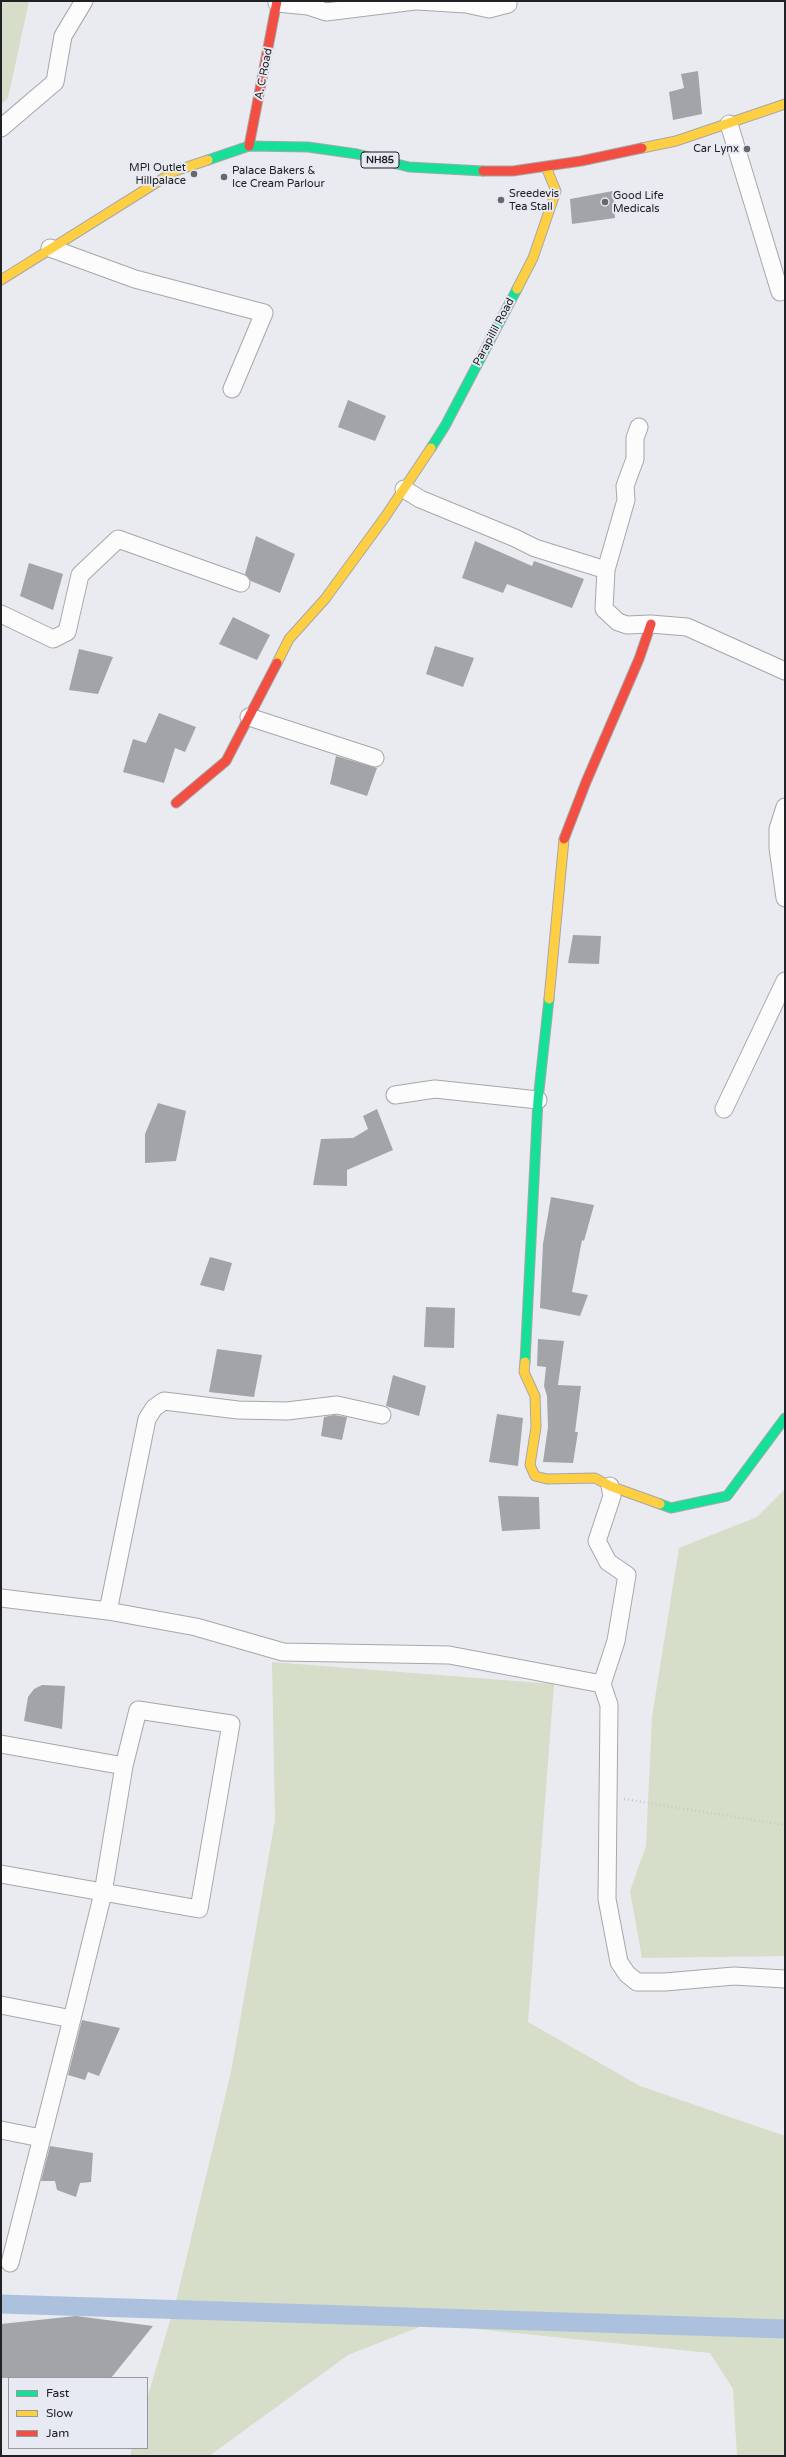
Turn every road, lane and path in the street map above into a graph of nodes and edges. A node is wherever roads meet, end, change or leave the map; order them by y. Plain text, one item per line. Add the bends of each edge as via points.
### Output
1 (84, 1) edge
2 (416, 1) edge
3 (508, 1) edge
4 (277, 2) edge
5 (785, 104) edge
6 (729, 124) junction
7 (1, 128) edge
8 (249, 146) junction
9 (546, 167) junction
10 (50, 248) junction
11 (1, 280) edge
12 (780, 292) dead end
13 (232, 389) dead end
14 (639, 427) dead end
15 (404, 489) junction
16 (606, 570) junction
17 (241, 583) dead end
18 (1, 614) edge
19 (651, 624) junction
20 (785, 672) edge
21 (249, 717) junction
22 (375, 758) dead end
23 (176, 803) dead end
24 (785, 807) edge
25 (781, 850) edge
26 (785, 898) edge
27 (785, 981) edge
28 (395, 1095) dead end
29 (538, 1100) junction
30 (724, 1109) dead end
31 (382, 1414) dead end
32 (785, 1418) edge
33 (610, 1486) junction
34 (1, 1598) edge
35 (108, 1611) junction
36 (602, 1684) junction
37 (1, 1744) edge
38 (124, 1766) junction
39 (608, 1796) junction
40 (785, 1825) edge
41 (1, 1874) edge
42 (103, 1893) junction
43 (785, 1980) edge
44 (1, 2005) edge
45 (72, 2019) junction
46 (1, 2130) edge
47 (41, 2138) junction
48 (10, 2263) dead end

1 - 7 street via 63,36 55,82
2 - 3 street via 466,4 488,9 508,4
2 - 4 street via 326,12 308,6
4 - 8 main road, A. C Road
5 - 6 main road, NH85
6 - 9 main road, NH85 via 676,141
6 - 12 street
8 - 9 main road, NH85 via 308,147 357,154 408,167 513,171
8 - 10 main road, NH85 via 175,171
9 - 15 main road, Parapillil Road via 556,190 534,258 445,426
10 - 11 main road, NH85
10 - 13 street via 135,279 264,313
14 - 16 street via 635,438 635,459 626,486 626,500
15 - 16 street via 420,499 535,548
15 - 21 main road, Parapillil Road via 324,599 289,639
16 - 19 street via 604,609 618,622 627,625
17 - 18 street via 118,539 80,576 68,632 53,639
19 - 20 street via 687,627
19 - 29 main road via 640,659 586,782 564,840
21 - 22 street
21 - 23 main road, Parapillil Road via 226,761
24 - 25 street via 778,829
25 - 26 street
27 - 30 street
28 - 29 street via 435,1089
29 - 33 main road via 524,1372 535,1396 536,1427 530,1465 535,1476 548,1479 595,1478
31 - 35 street via 337,1405 287,1411 238,1410 164,1401 154,1408 147,1419
32 - 33 main road via 727,1496 671,1508
33 - 36 street via 612,1496 597,1541 608,1562 627,1575 616,1641
34 - 35 street
35 - 36 street via 196,1627 283,1652 450,1655
36 - 39 street via 609,1705
37 - 38 street
38 - 42 street
38 - 42 street via 138,1710 231,1724 200,1909
39 - 40 path
39 - 43 street via 607,1899 619,1962 627,1974 637,1982 734,1976
41 - 42 street
42 - 45 street
44 - 45 street
45 - 47 street
46 - 47 street
47 - 48 street

